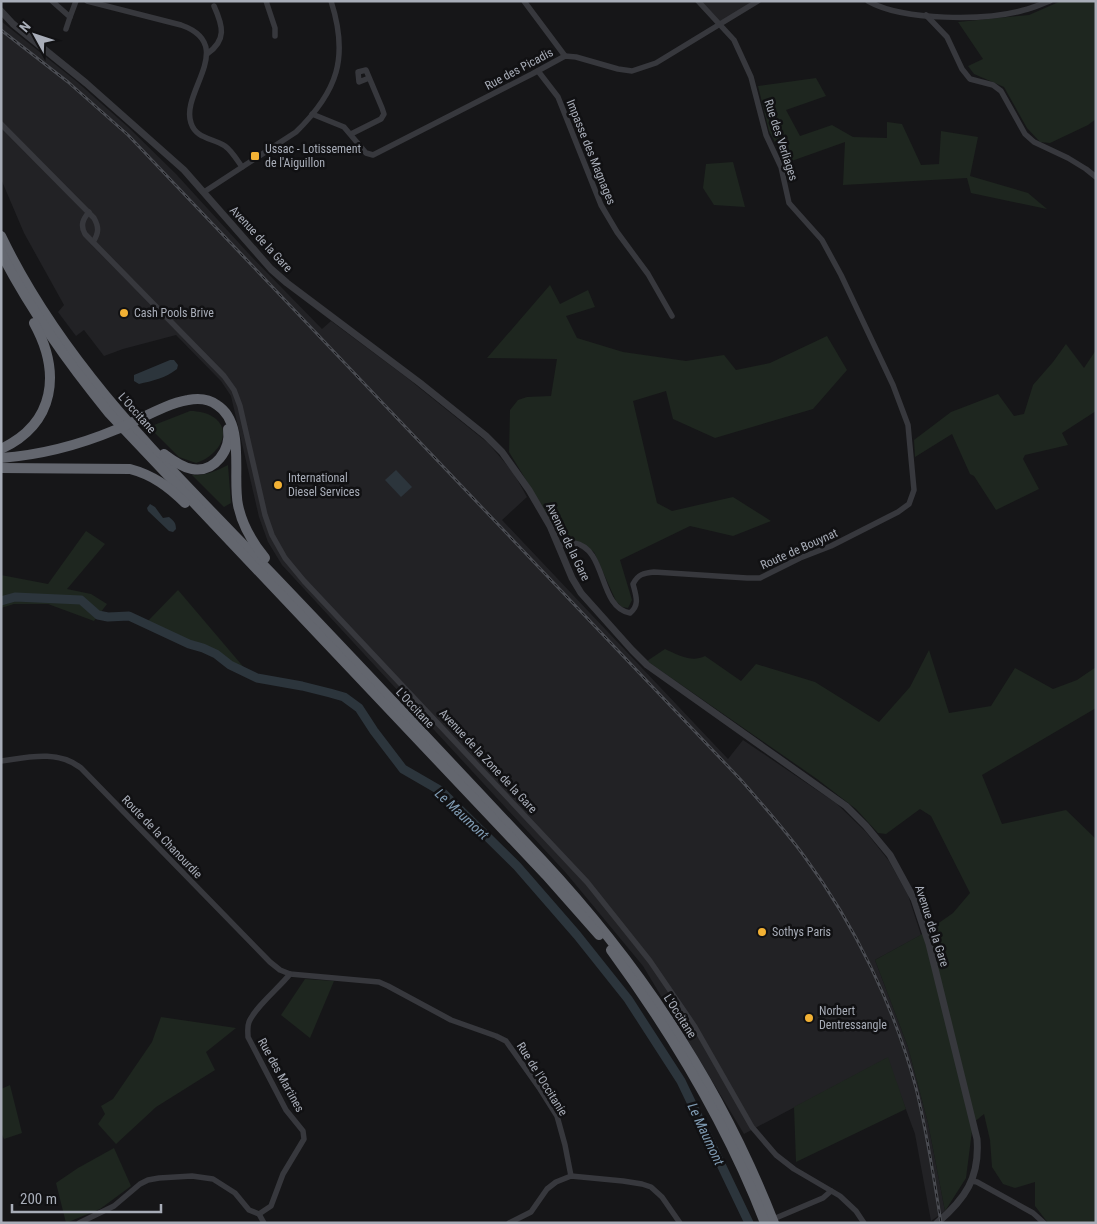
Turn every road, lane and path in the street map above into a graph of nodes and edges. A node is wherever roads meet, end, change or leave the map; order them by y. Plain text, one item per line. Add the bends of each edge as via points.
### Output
1 (52, 1) edge
2 (76, 1) edge
3 (87, 1) edge
4 (331, 1) edge
5 (524, 1) edge
6 (698, 1) edge
7 (758, 1) edge
8 (868, 1) edge
9 (1050, 1) edge
10 (268, 2) edge
11 (214, 6) dead end
12 (1, 11) edge
13 (926, 15) junction
14 (70, 16) junction
15 (719, 26) junction
16 (66, 29) dead end
17 (275, 36) dead end
18 (207, 54) junction
19 (565, 56) junction
20 (538, 71) junction
21 (369, 78) dead end
22 (312, 114) junction
23 (1, 124) edge
24 (351, 134) junction
25 (242, 167) junction
26 (1096, 177) edge
27 (204, 192) junction
28 (89, 212) junction
29 (1, 236) edge
30 (93, 242) junction
31 (1, 253) edge
32 (14, 278) junction
33 (672, 316) dead end
34 (884, 365) joint
35 (146, 420) junction
36 (136, 431) junction
37 (116, 433) junction
38 (1, 449) edge
39 (1, 458) edge
40 (1, 464) edge
41 (1, 468) edge
42 (558, 545) junction
43 (251, 563) junction
44 (293, 597) junction
45 (1, 761) edge
46 (290, 974) junction
47 (571, 1176) junction
48 (972, 1181) junction
49 (831, 1191) junction
50 (259, 1214) junction
51 (79, 1223) edge
52 (264, 1223) edge
53 (509, 1223) edge
54 (680, 1223) edge
55 (765, 1223) edge
56 (774, 1223) edge
57 (864, 1223) edge
58 (937, 1223) edge
59 (1044, 1223) edge

1 - 14 street
2 - 14 street
3 - 18 street via 190,28 204,44
4 - 22 street via 340,41 340,58 332,84
5 - 19 street
6 - 15 street, Rue des Verliages
7 - 15 street, Rue des Picadis
8 - 13 street via 888,9
9 - 13 street via 992,16
10 - 17 street
11 - 18 street via 222,31 221,40
12 - 27 street, Avenue de la Gare via 184,170
13 - 26 street via 947,37 970,79 993,85 1001,91 1025,134
14 - 16 street
15 - 19 street, Rue des Picadis via 656,64 637,70 618,69
15 - 34 street, Rue des Verliages via 734,40 751,77 766,135 781,167 789,203 822,240
18 - 25 street via 189,108 191,125 201,136 225,146
19 - 20 street, Rue des Picadis
20 - 24 street, Rue des Picadis via 373,155 366,153
20 - 33 street, Impasse des Magnages via 558,97 601,205
21 - 24 street via 384,114 381,119
22 - 24 street via 344,127
22 - 25 street via 296,132
23 - 28 street
25 - 27 street
27 - 42 street, Avenue de la Gare via 256,253 287,283 486,436 502,452 529,490
28 - 30 street via 98,227
28 - 30 street via 83,229
29 - 36 highway, L'Occitane via 54,328 92,380
30 - 49 street, Avenue de la Zone de la Gare via 234,390 265,515 285,558 587,882 650,960 695,1027 752,1127 770,1148 794,1169
31 - 32 highway, L'Occitane
32 - 38 highway via 46,347 50,378 46,402 38,418 23,435
32 - 43 highway, L'Occitane via 48,334 109,413
34 - 42 street, Route de Bouynat via 908,425 914,490 908,504 898,512 760,578 642,574 633,584 637,601 630,613 617,607 594,556 574,543
35 - 36 highway via 180,407 208,406 224,420 228,444 224,454 213,465 192,469 180,465
35 - 37 highway
35 - 44 highway via 195,399 212,402 230,418 234,431 236,498 241,518 250,538
36 - 44 highway, L'Occitane
37 - 39 highway via 49,451
37 - 40 highway via 58,454
41 - 43 highway via 123,468 144,473 167,486
42 - 48 street, Avenue de la Gare via 581,593 647,665 846,806 890,855 914,899 929,944 977,1139 977,1162
43 - 55 highway, L'Occitane via 546,875 605,943 690,1067 737,1157
44 - 56 highway, L'Occitane via 570,890 618,948 660,1006 713,1093
45 - 46 street, Route de la Chanourdie via 53,756 72,761 82,768 270,962
46 - 47 street, Rue de l'Occitanie via 379,982 451,1020 506,1041 557,1116
46 - 50 street, Rue des Martines via 254,1013 247,1028 248,1038 286,1110 303,1131 304,1139 283,1174 271,1206
47 - 53 street via 547,1190 531,1212
47 - 54 street via 650,1187 662,1197
48 - 58 street, Avenue de la Gare via 965,1195
48 - 59 street via 1033,1213
49 - 55 street via 824,1198
49 - 57 street, Avenue de la Zone de la Gare via 847,1202
50 - 51 street via 249,1210 235,1193 213,1179 184,1177 148,1180 114,1206
50 - 52 street

